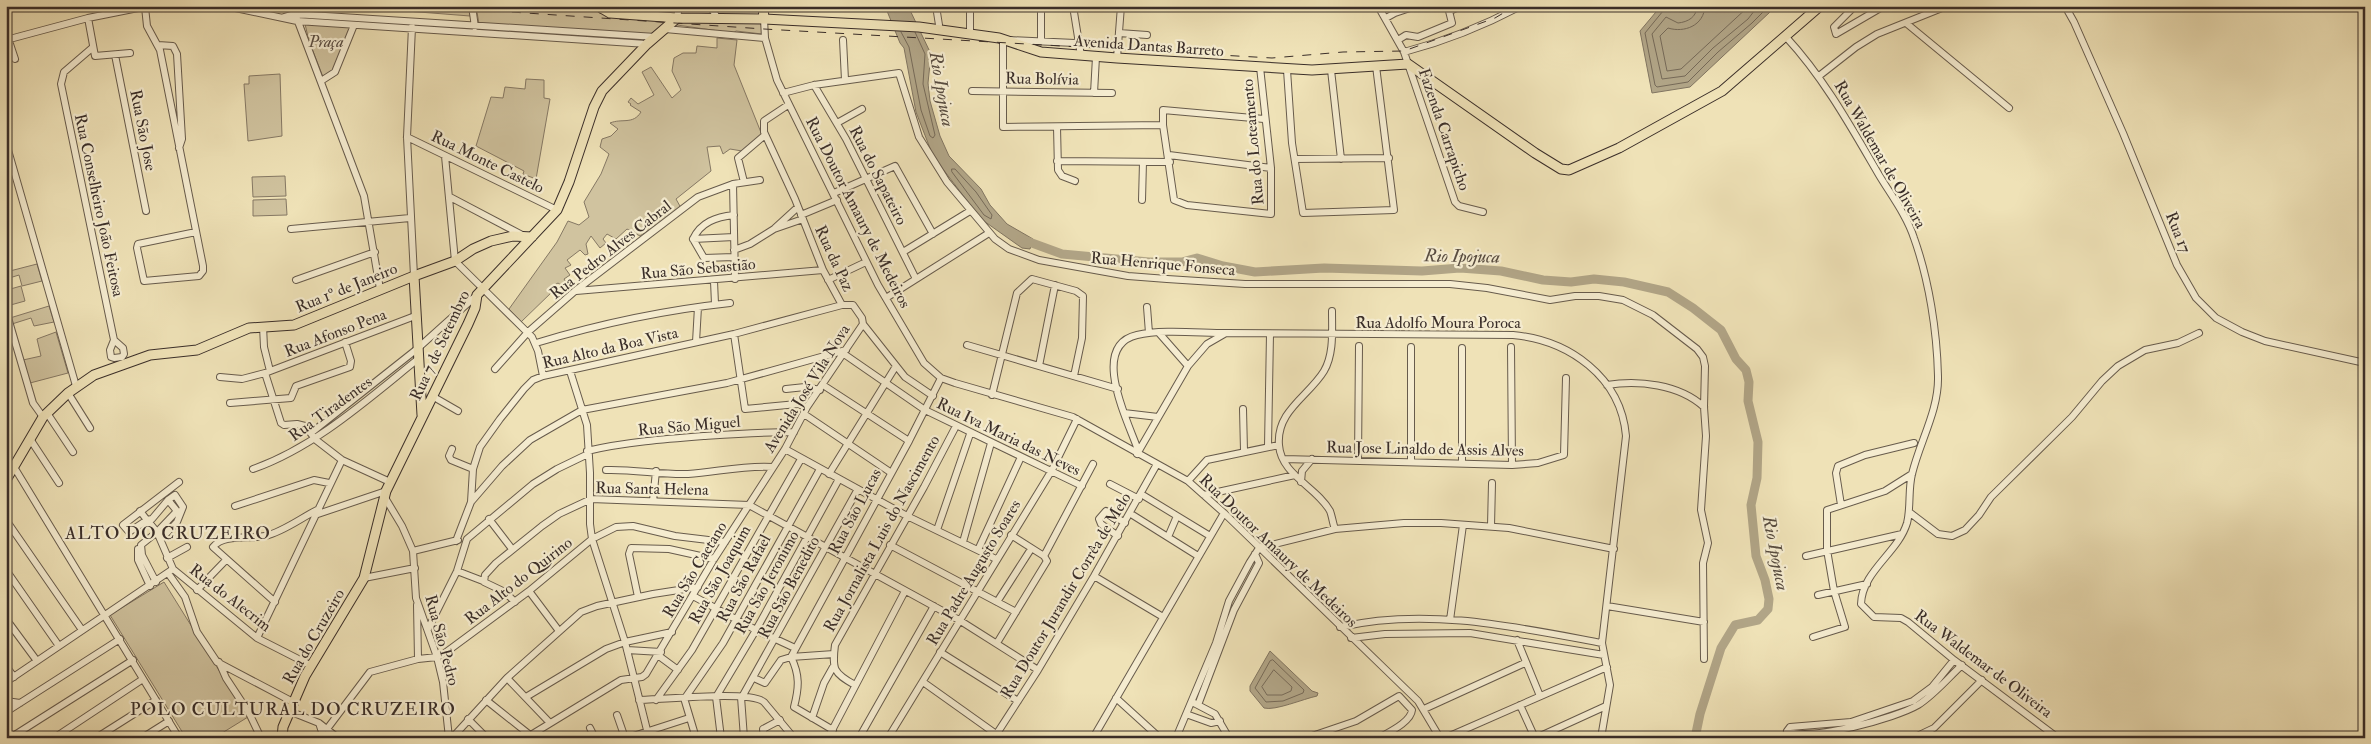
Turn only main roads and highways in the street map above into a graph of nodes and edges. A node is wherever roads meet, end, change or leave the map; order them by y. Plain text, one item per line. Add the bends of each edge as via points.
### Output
1 (598, 6) edge
2 (763, 6) edge
3 (1820, 6) edge
4 (677, 18) junction
5 (764, 19) junction
6 (528, 236) junction
7 (414, 276) junction
8 (422, 415) junction
9 (6, 479) edge
10 (364, 578) joint
11 (282, 738) edge

1 - 4 main road, Avenida Dantas Barreto via 610,13
2 - 5 main road
3 - 5 main road, Avenida Dantas Barreto via 1718,93 1572,170 1555,166 1408,64 1287,70 1081,56 1035,51 1006,40 919,27
4 - 5 main road, Avenida Dantas Barreto
4 - 6 main road, Rua 7 de Setembro via 608,84 600,96 557,210
6 - 7 main road, Rua 1º de Janeiro via 492,241 455,261
6 - 8 main road, Rua 7 de Setembro via 479,293 472,316
7 - 8 main road
7 - 9 main road, Rua 1º de Janeiro via 307,321 282,327 242,330 197,350 150,355 102,371 76,386 45,415
8 - 10 main road, Rua 7 de Setembro via 387,490
10 - 11 main road, Rua do Cruzeiro via 310,665 283,726

